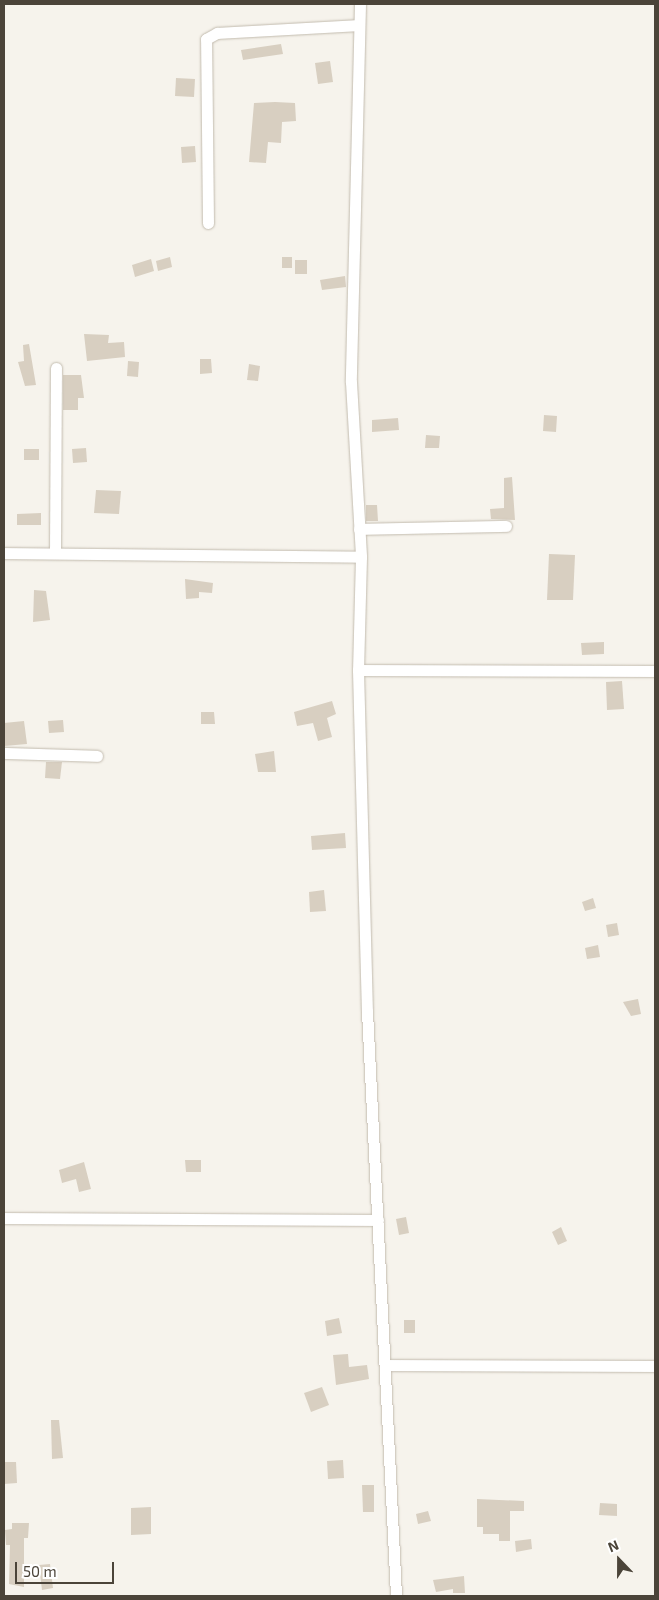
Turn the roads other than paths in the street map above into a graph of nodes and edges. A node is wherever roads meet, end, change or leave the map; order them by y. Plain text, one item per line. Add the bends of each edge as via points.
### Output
1 (360, 4) edge
2 (359, 25) junction
3 (208, 223) dead end
4 (56, 368) dead end
5 (506, 526) dead end
6 (360, 529) junction
7 (4, 552) edge
8 (54, 553) junction
9 (361, 557) junction
10 (358, 670) junction
11 (655, 671) edge
12 (4, 753) edge
13 (97, 756) dead end
14 (4, 1218) edge
15 (378, 1220) junction
16 (385, 1365) junction
17 (655, 1366) edge
18 (396, 1596) edge

1 - 2 street
2 - 3 street via 217,33 206,39
2 - 6 street via 351,382
4 - 8 street
5 - 6 street
6 - 9 street
7 - 8 street
8 - 9 street
9 - 10 street
10 - 11 street
10 - 15 street
12 - 13 street
14 - 15 street
15 - 16 street
16 - 17 street
16 - 18 street

